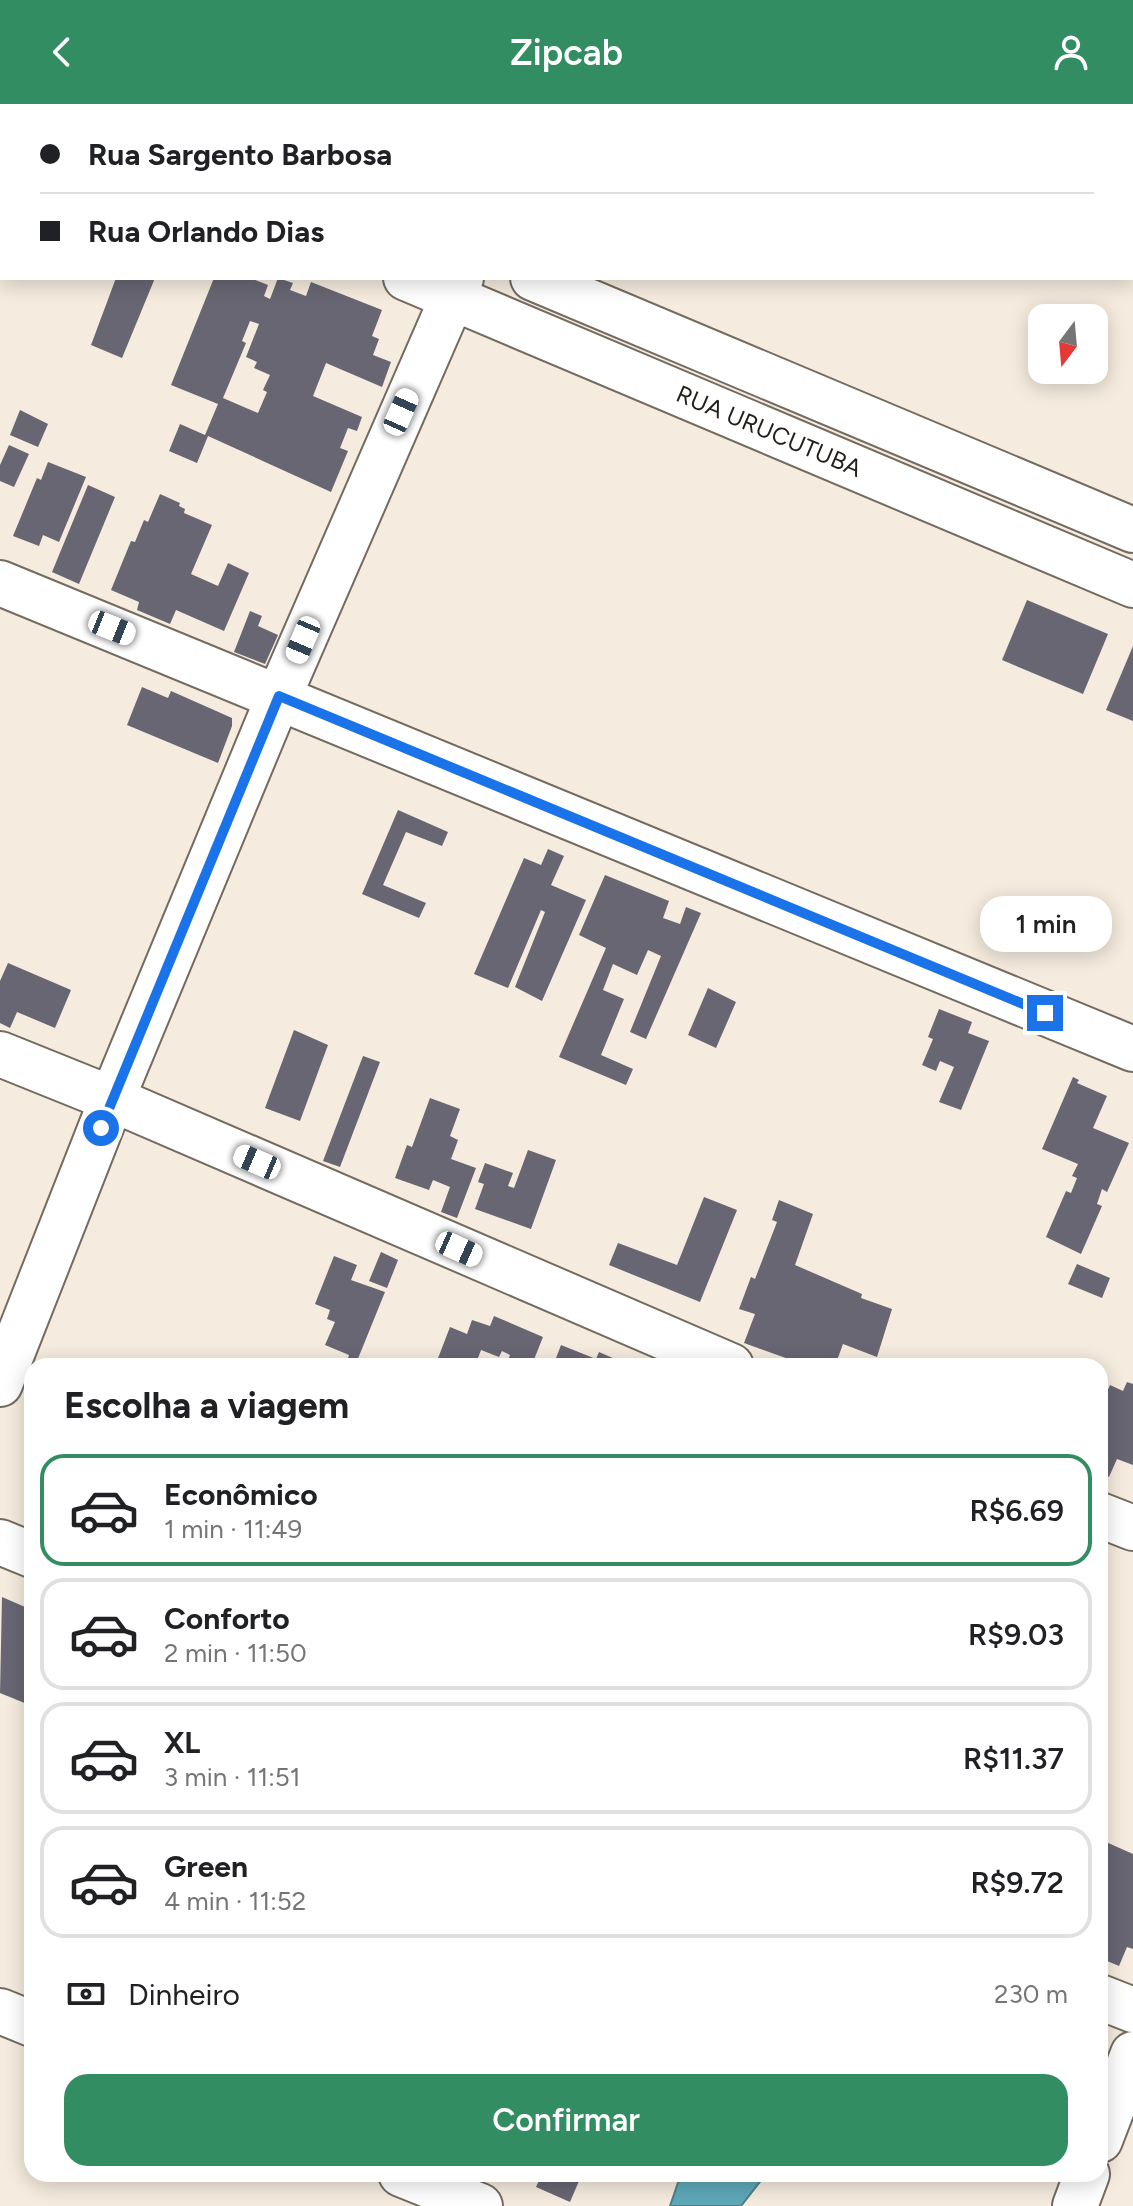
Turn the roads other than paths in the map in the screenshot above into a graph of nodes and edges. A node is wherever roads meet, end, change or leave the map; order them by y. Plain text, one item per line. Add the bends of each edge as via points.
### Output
1 (417, 280) edge
2 (538, 280) edge
3 (456, 287) edge
4 (1133, 530) edge
5 (0, 583) edge
6 (1133, 585) edge
7 (279, 696) junction
8 (1133, 1049) edge
9 (0, 1054) edge
10 (112, 1099) junction
11 (712, 1358) edge
12 (0, 1384) edge
13 (1108, 1518) edge
14 (1133, 1528) edge
15 (0, 1542) edge
16 (24, 1552) edge
17 (1108, 2000) edge
18 (1133, 2010) edge
19 (0, 2011) edge
20 (24, 2021) edge
21 (1133, 2054) edge
22 (1108, 2119) edge
23 (421, 2182) edge
24 (1084, 2182) edge
25 (480, 2206) edge
26 (1075, 2206) edge

1 - 3 street, RUA URUCUTUBA
2 - 4 street, RUA URUCUTUBA
3 - 6 street, RUA URUCUTUBA
3 - 7 street
5 - 7 street
7 - 8 street
7 - 10 street
9 - 10 street
10 - 11 street
10 - 12 street
13 - 14 street
15 - 16 street
17 - 18 street
19 - 20 street
21 - 22 street
23 - 25 street
24 - 26 street

